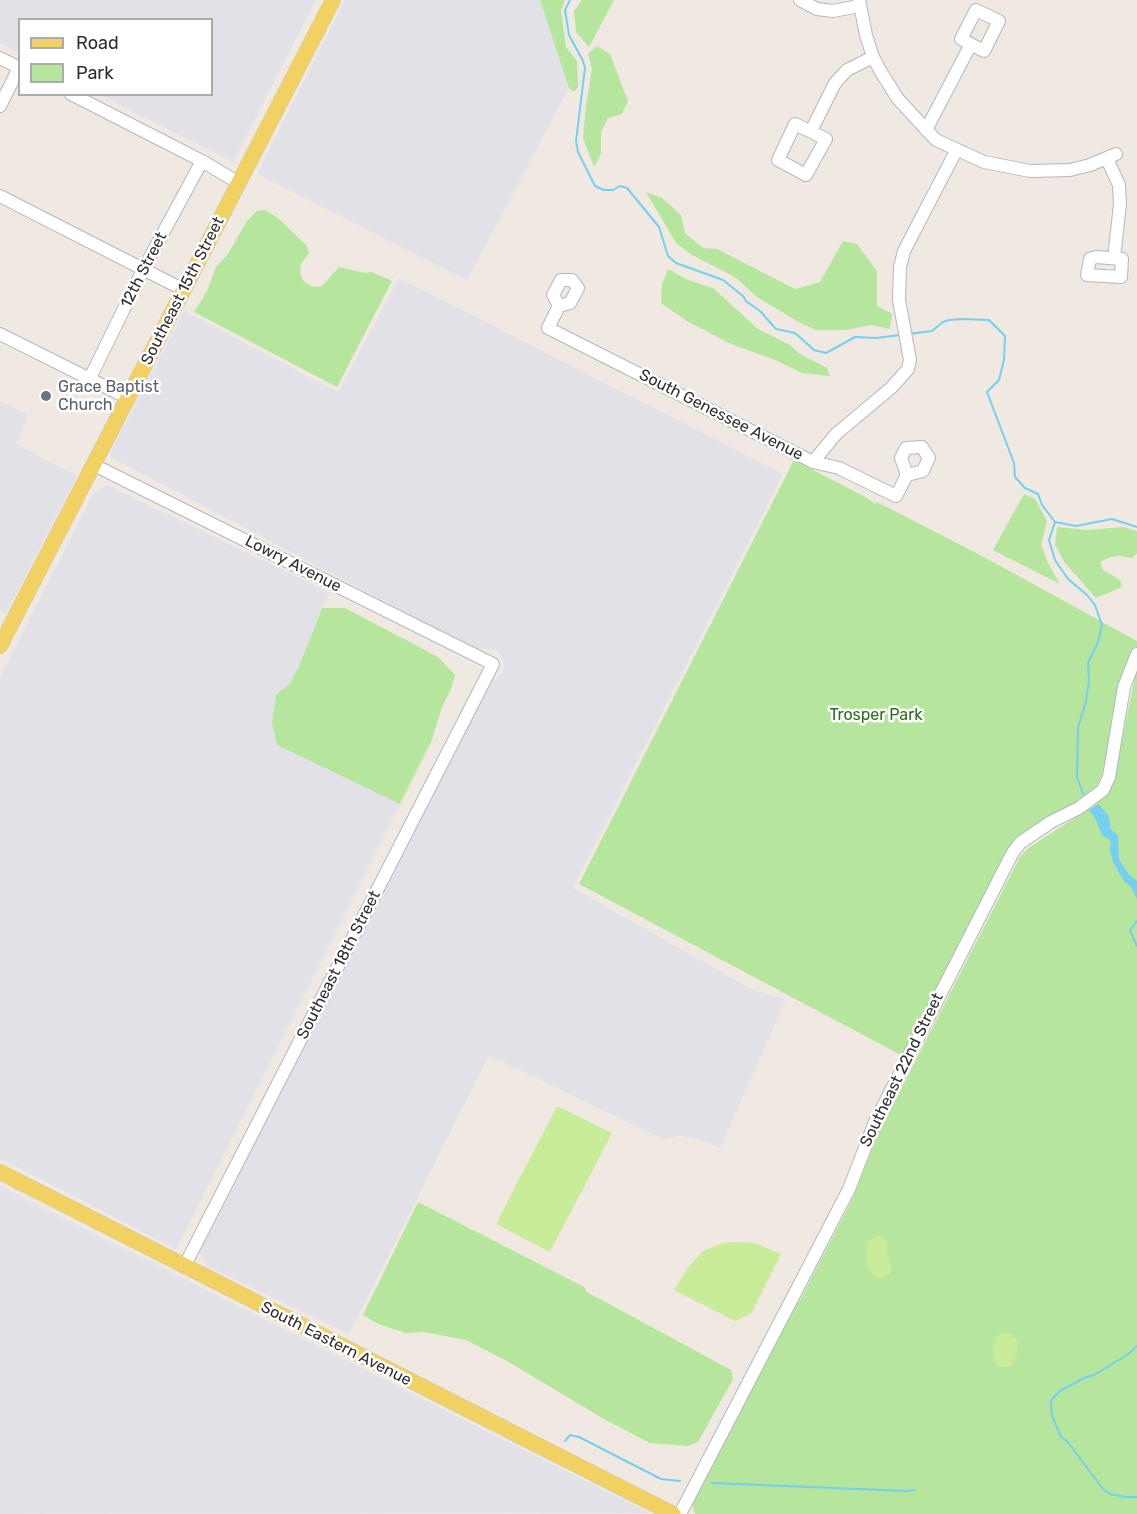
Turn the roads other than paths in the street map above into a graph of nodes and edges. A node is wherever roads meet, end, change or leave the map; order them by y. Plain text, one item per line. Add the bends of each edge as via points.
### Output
1 (333, 0) edge
2 (800, 0) edge
3 (859, 3) edge
4 (971, 44) dead end
5 (873, 57) junction
6 (0, 58) edge
7 (18, 67) edge
8 (18, 70) edge
9 (75, 96) edge
10 (0, 106) edge
11 (926, 130) junction
12 (811, 131) dead end
13 (956, 151) junction
14 (201, 161) junction
15 (239, 183) junction
16 (0, 196) edge
17 (1114, 258) dead end
18 (143, 270) junction
19 (184, 290) junction
20 (559, 306) dead end
21 (0, 334) edge
22 (89, 380) junction
23 (128, 398) junction
24 (813, 462) junction
25 (94, 465) junction
26 (907, 475) dead end
27 (0, 646) edge
28 (1137, 654) edge
29 (493, 664) joint
30 (0, 1172) edge
31 (184, 1267) junction
32 (673, 1514) edge
33 (680, 1514) edge

1 - 15 main road, Southeast 15th Street
2 - 3 street via 817,9 833,11
3 - 5 street
4 - 11 street
5 - 11 street via 898,99
5 - 12 street via 848,70 835,83
6 - 7 street
8 - 10 street
9 - 14 street
11 - 13 street
13 - 17 street via 984,162 1030,171 1070,170 1111,156 1120,204
13 - 24 street via 904,251 900,267 899,300 910,360 908,369 836,434
14 - 15 street
14 - 18 street, 12th Street
15 - 19 main road, Southeast 15th Street
16 - 18 street
18 - 19 street
18 - 22 street, 12th Street
19 - 23 main road, Southeast 15th Street
20 - 24 street, South Genessee Avenue via 548,328
21 - 22 street
22 - 23 street
23 - 25 main road, Southeast 15th Street
24 - 26 street, South Genessee Avenue via 840,468 896,496
25 - 27 main road, Southeast 15th Street
25 - 29 street, Lowry Avenue
28 - 33 street, Southeast 22nd Street via 1124,687 1109,777 1103,790 1020,843 1002,871 874,1122 849,1189
29 - 31 street, Southeast 18th Street
30 - 31 main road, South Eastern Avenue
31 - 32 main road, South Eastern Avenue

